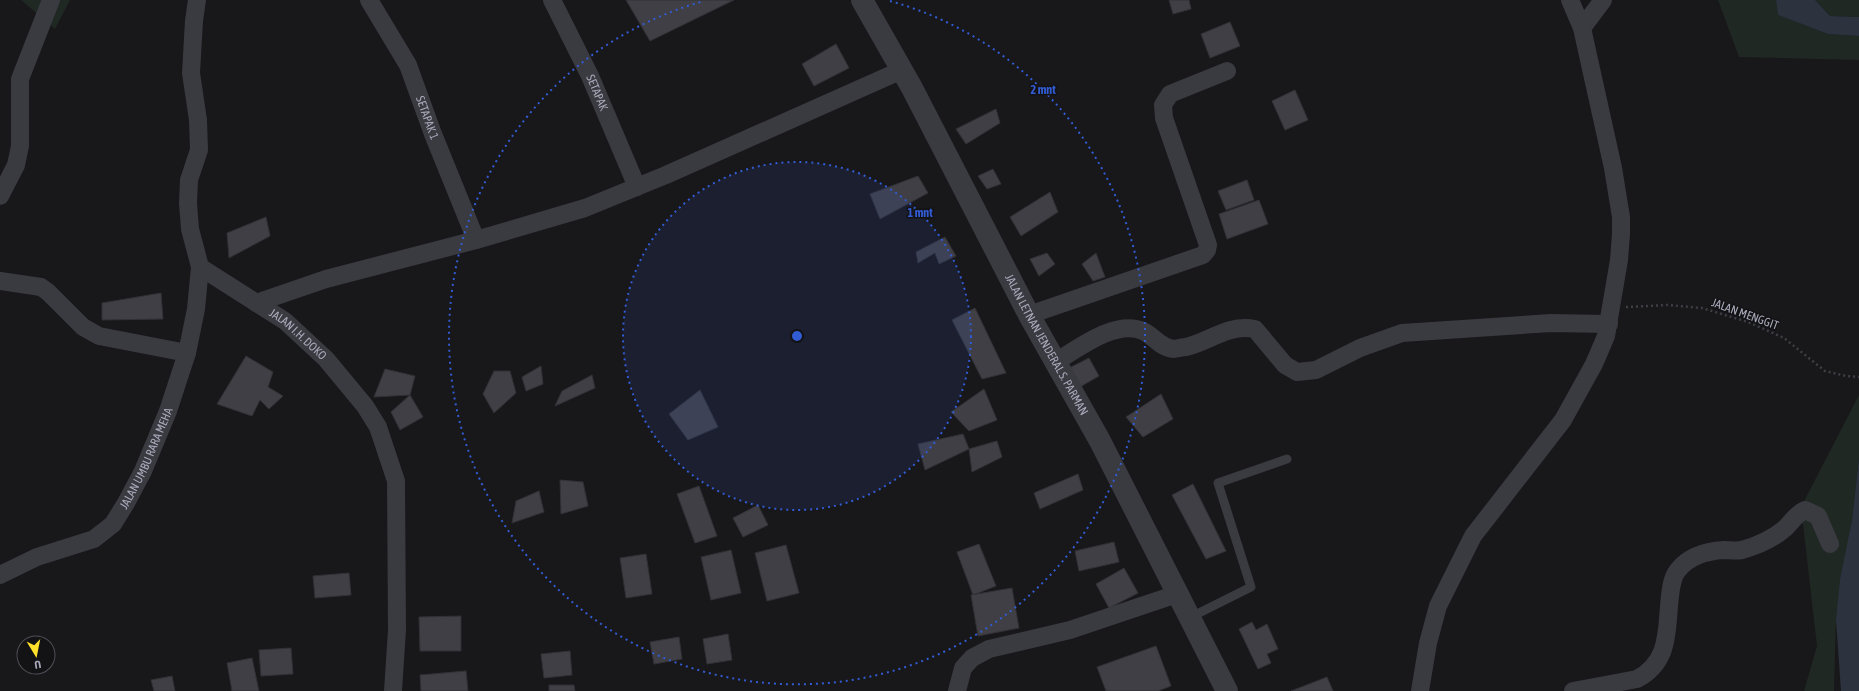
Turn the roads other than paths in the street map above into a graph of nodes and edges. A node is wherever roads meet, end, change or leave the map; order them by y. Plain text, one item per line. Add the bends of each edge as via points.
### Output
1 (51, 0) edge
2 (197, 0) edge
3 (370, 0) edge
4 (552, 0) edge
5 (862, 0) edge
6 (1570, 0) edge
7 (1603, 0) edge
8 (1582, 28) junction
9 (902, 70) junction
10 (1227, 71) dead end
11 (637, 186) junction
12 (0, 196) edge
13 (476, 240) junction
14 (200, 268) junction
15 (0, 281) edge
16 (256, 302) junction
17 (1029, 315) junction
18 (1610, 315) junction
19 (187, 353) junction
20 (1057, 361) junction
21 (1287, 460) dead end
22 (1830, 544) dead end
23 (0, 575) edge
24 (1177, 594) junction
25 (1189, 618) junction
26 (393, 691) edge
27 (957, 691) edge
28 (1227, 691) edge
29 (1420, 691) edge
30 (1573, 691) edge

1 - 12 street via 20,79 20,146 16,165
2 - 14 street via 192,73 199,150 189,180 188,202 190,228
3 - 13 street, SETAPAK 1 via 408,66
4 - 11 street, SETAPAK via 590,76
5 - 9 street, JALAN LETNAN JENDERAL S. PARMAN
6 - 8 street
7 - 8 street
8 - 18 street via 1613,168 1621,217 1621,241
9 - 11 street
9 - 17 street, JALAN LETNAN JENDERAL S. PARMAN
10 - 17 street via 1170,94 1163,105 1164,118 1208,245 1203,255
11 - 13 street via 585,208
13 - 16 street via 326,278
14 - 16 street, JALAN I.H. DOKO
14 - 19 street, JALAN UMBU RARA MEHA via 196,309
15 - 19 street via 41,287 83,327 99,336
16 - 26 street, JALAN I.H. DOKO via 285,321 326,359 365,406 378,427 388,453 396,481 397,506 397,630
17 - 20 street, JALAN LETNAN JENDERAL S. PARMAN
18 - 20 street via 1551,323 1402,333 1360,348 1316,370 1297,372 1285,365 1255,329 1236,328 1194,345 1174,349 1158,344 1143,331 1128,328 1102,334
18 - 29 street via 1606,336 1594,364 1563,420 1473,536 1438,606 1428,643
19 - 23 street, JALAN UMBU RARA MEHA via 168,411 143,471 113,524 94,539 36,557
20 - 24 street, JALAN LETNAN JENDERAL S. PARMAN
21 - 25 lane via 1218,482 1251,587
22 - 30 street via 1818,516 1805,510 1798,513 1782,531 1757,544 1740,550 1699,554 1677,571 1672,585 1664,651 1656,664 1637,679
24 - 25 street, JALAN LETNAN JENDERAL S. PARMAN
24 - 27 street via 1070,630 989,649 972,658 963,668
25 - 28 street, JALAN LETNAN JENDERAL S. PARMAN

